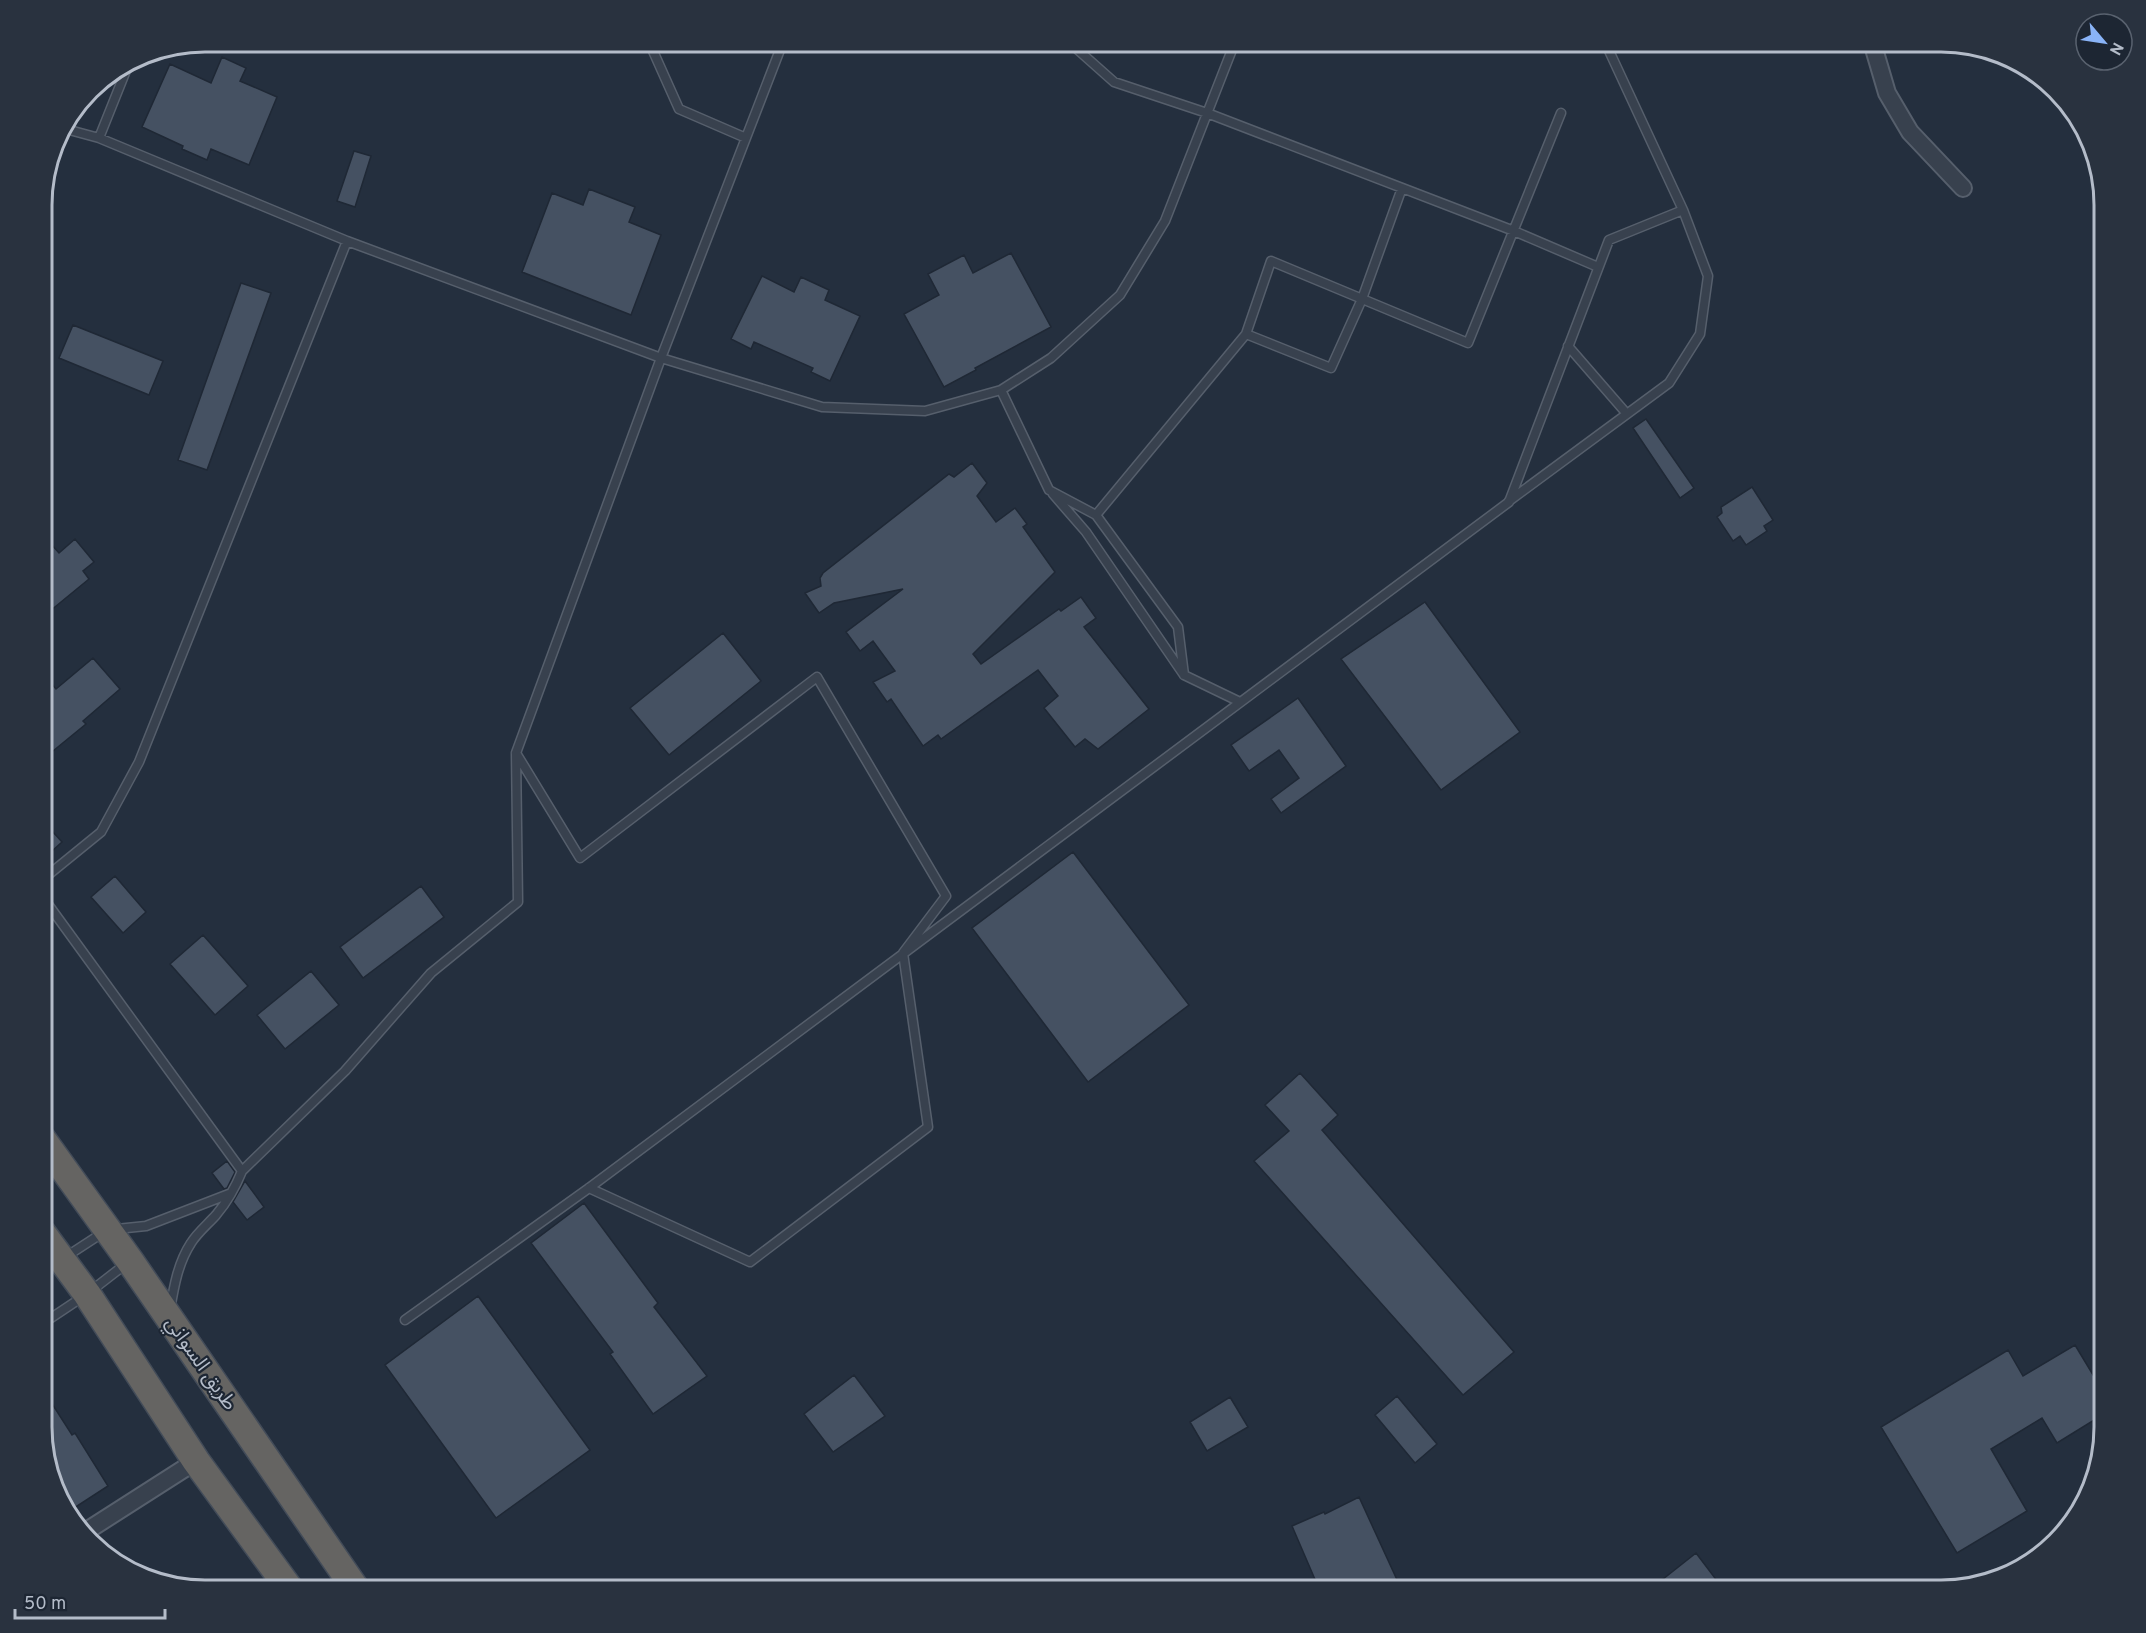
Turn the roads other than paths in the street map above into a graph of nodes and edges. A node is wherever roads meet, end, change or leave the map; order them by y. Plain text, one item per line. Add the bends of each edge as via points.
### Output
1 (1081, 52) edge
2 (1231, 52) edge
3 (1610, 52) edge
4 (1875, 52) edge
5 (654, 53) edge
6 (779, 53) edge
7 (124, 76) edge
8 (1207, 113) junction
9 (1561, 113) dead end
10 (72, 131) edge
11 (99, 138) junction
12 (746, 138) junction
13 (1402, 188) junction
14 (1963, 188) dead end
15 (1683, 210) junction
16 (1514, 231) junction
17 (347, 241) junction
18 (1598, 267) junction
19 (1362, 299) junction
20 (1246, 334) junction
21 (1568, 346) junction
22 (661, 357) junction
23 (1001, 390) junction
24 (1627, 414) junction
25 (1049, 490) junction
26 (1509, 502) junction
27 (1096, 515) junction
28 (1184, 675) junction
29 (1240, 702) junction
30 (516, 753) junction
31 (53, 871) edge
32 (53, 911) edge
33 (903, 953) junction
34 (53, 1154) edge
35 (242, 1171) junction
36 (589, 1188) junction
37 (229, 1194) junction
38 (107, 1230) junction
39 (53, 1248) edge
40 (62, 1260) junction
41 (130, 1261) junction
42 (87, 1294) junction
43 (53, 1317) edge
44 (169, 1319) junction
45 (405, 1320) dead end
46 (196, 1461) junction
47 (90, 1528) edge
48 (283, 1580) edge
49 (349, 1580) edge

1 - 8 lane via 1114,82
2 - 8 lane
3 - 15 lane
4 - 14 street via 1887,93 1910,132
5 - 12 lane via 679,109
6 - 12 lane
7 - 11 lane
8 - 13 lane
8 - 23 lane via 1165,221 1120,295 1051,358
9 - 16 lane
10 - 11 lane
11 - 17 lane
12 - 22 lane
13 - 16 lane
13 - 19 lane
15 - 18 lane via 1609,240
15 - 24 lane via 1708,276 1700,334 1670,383
16 - 18 lane
16 - 19 lane via 1468,343
17 - 22 lane
17 - 31 lane via 139,762 101,831
18 - 21 lane
19 - 20 lane via 1331,368
19 - 20 lane via 1271,261
20 - 27 lane
21 - 24 lane
21 - 26 lane
22 - 23 lane via 822,407 925,411
22 - 30 lane
23 - 25 lane
24 - 26 lane
25 - 27 lane
25 - 28 lane via 1086,532
26 - 29 lane
27 - 28 lane via 1178,627
28 - 29 lane
29 - 33 lane
30 - 33 lane via 580,858 817,677 946,896
30 - 35 lane via 518,902 431,973 345,1071
32 - 35 lane
33 - 36 lane
33 - 36 lane via 928,1127 750,1262
34 - 38 highway, طريق السواني
35 - 37 lane
36 - 45 lane
37 - 38 lane via 146,1226
37 - 44 lane via 192,1241 182,1261
38 - 40 lane
38 - 41 highway, طريق السواني
39 - 40 highway
40 - 42 highway
41 - 42 lane
41 - 44 highway, طريق السواني
42 - 43 lane
42 - 46 highway
44 - 49 highway, طريق السواني
46 - 47 street
46 - 48 highway

